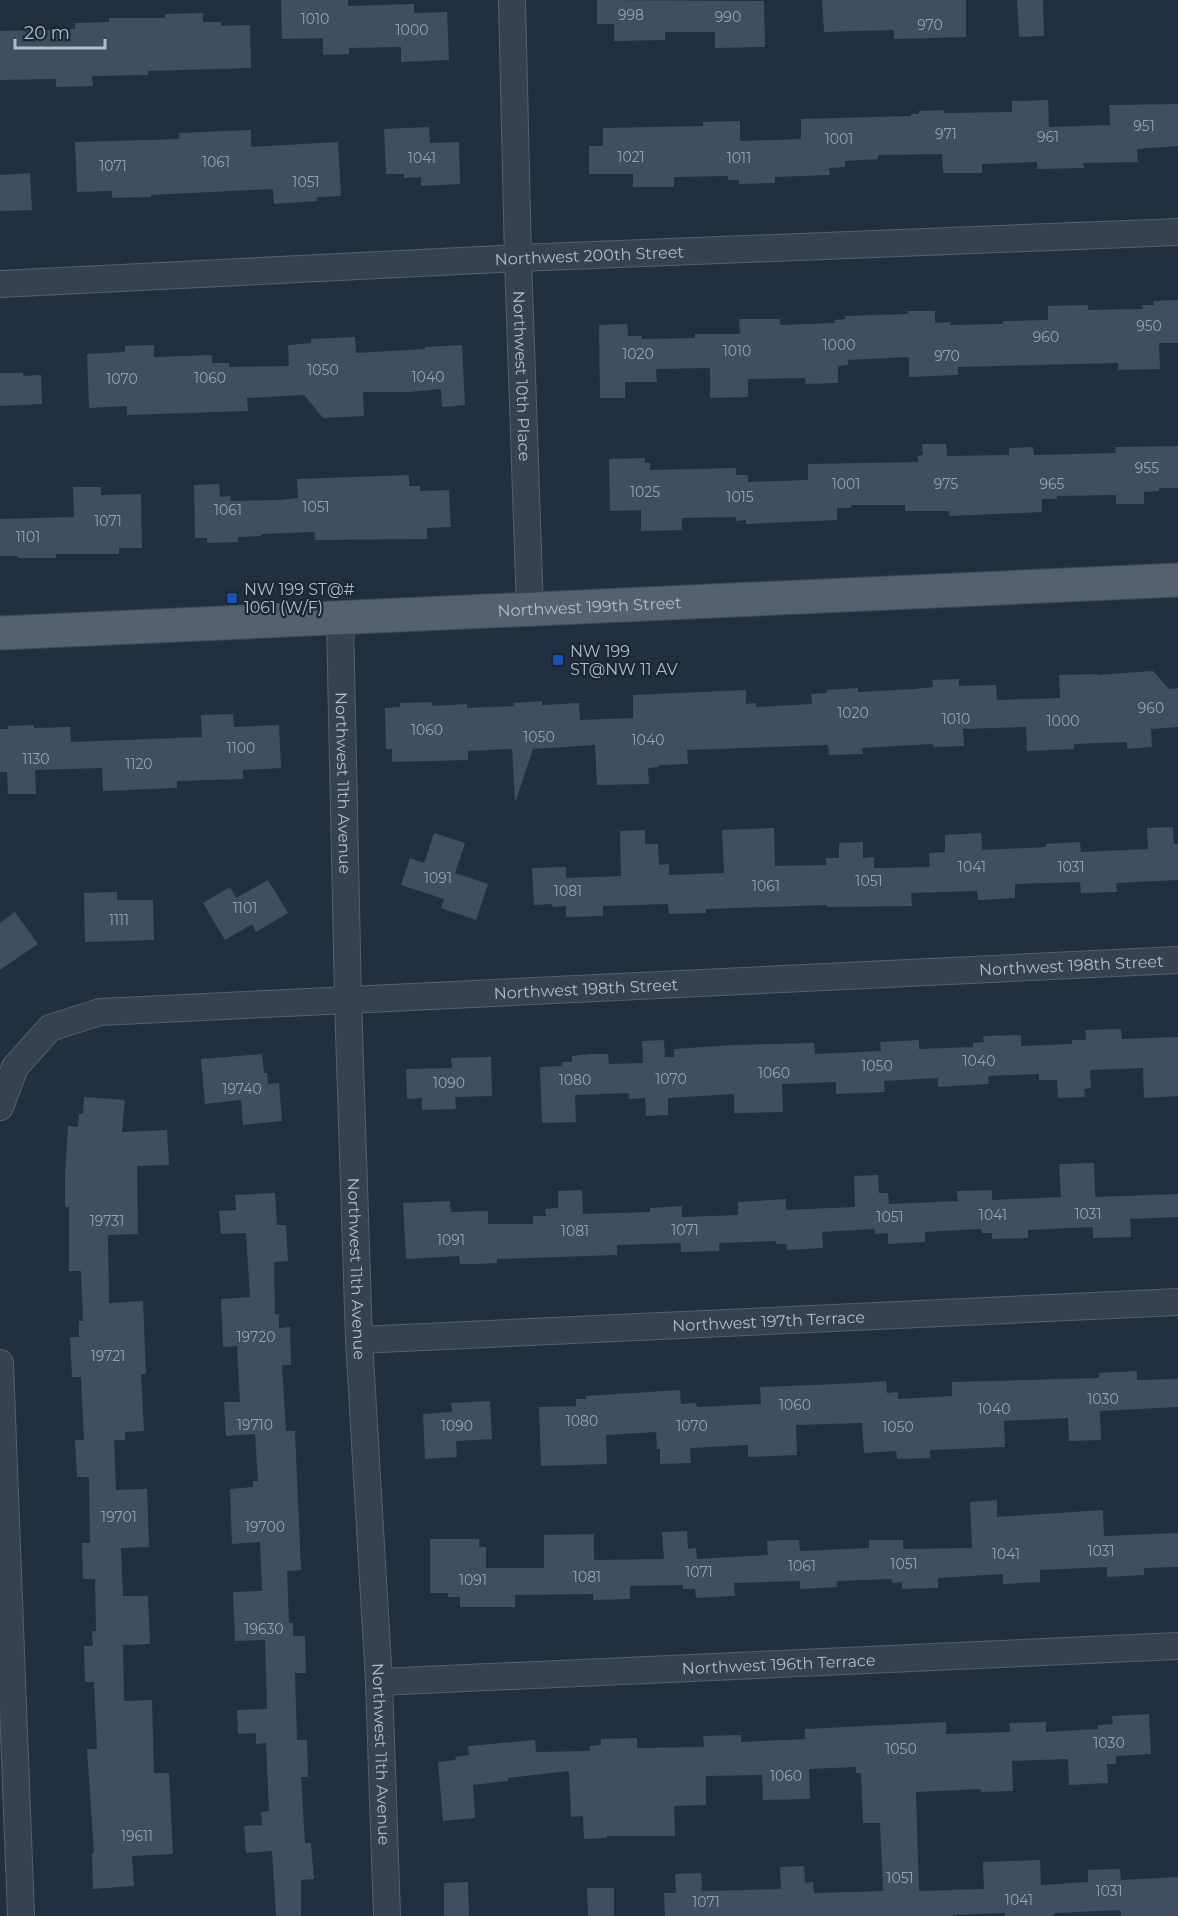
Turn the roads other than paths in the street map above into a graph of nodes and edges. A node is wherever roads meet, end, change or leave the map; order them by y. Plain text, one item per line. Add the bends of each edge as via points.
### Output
1 (512, 0) edge
2 (1178, 231) edge
3 (518, 258) junction
4 (0, 284) edge
5 (1178, 580) edge
6 (530, 609) junction
7 (340, 619) junction
8 (0, 633) edge
9 (1178, 960) edge
10 (348, 1000) junction
11 (0, 1107) edge
12 (1178, 1302) edge
13 (359, 1340) junction
14 (0, 1363) edge
15 (1178, 1646) edge
16 (379, 1682) junction
17 (21, 1916) edge
18 (387, 1916) edge

1 - 3 street, Northwest 10th Place
2 - 3 street, Northwest 200th Street
3 - 4 street, Northwest 200th Street
3 - 6 street, Northwest 10th Place
5 - 6 main road, Northwest 199th Street
6 - 7 main road, Northwest 199th Street
7 - 8 main road, Northwest 199th Street
7 - 10 street, Northwest 11th Avenue
9 - 10 street, Northwest 198th Street
10 - 11 street, Northwest 198th Street via 100,1012 50,1028 15,1067
10 - 13 street, Northwest 11th Avenue
12 - 13 street, Northwest 197th Terrace
13 - 16 street, Northwest 11th Avenue
14 - 17 street
15 - 16 street, Northwest 196th Terrace
16 - 18 street, Northwest 11th Avenue

